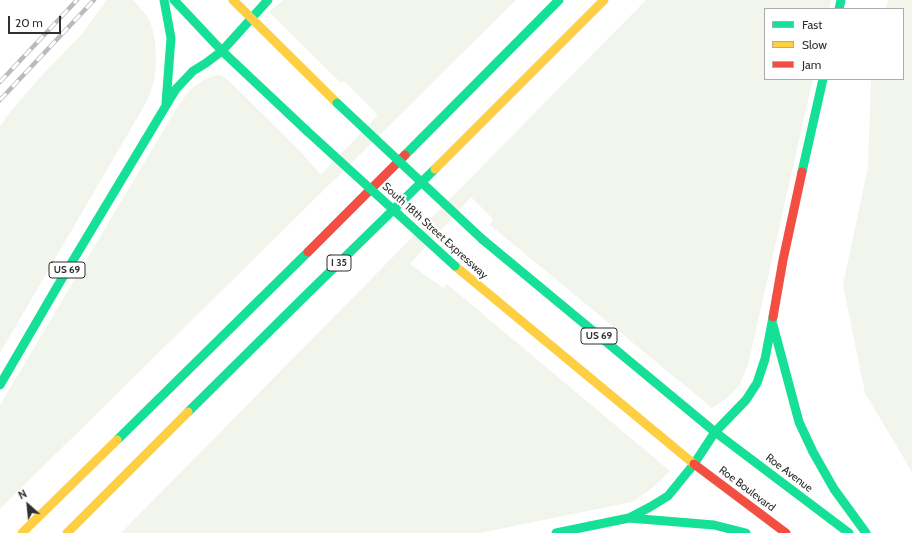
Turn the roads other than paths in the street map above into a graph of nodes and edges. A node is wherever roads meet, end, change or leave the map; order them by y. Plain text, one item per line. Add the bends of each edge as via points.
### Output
1 (164, 0) edge
2 (174, 0) edge
3 (233, 0) edge
4 (268, 0) edge
5 (559, 0) edge
6 (604, 0) edge
7 (251, 18) junction
8 (222, 51) junction
9 (823, 80) edge
10 (166, 105) junction
11 (772, 320) junction
12 (0, 385) edge
13 (715, 432) junction
14 (694, 464) junction
15 (629, 518) junction
16 (22, 533) edge
17 (67, 533) edge
18 (556, 533) edge
19 (746, 533) edge
20 (786, 533) edge
21 (849, 533) edge
22 (866, 533) edge

1 - 10 main road, US 69 via 171,38
2 - 8 main road, South 18th Street Expressway
3 - 7 main road, US 69
4 - 7 main road
5 - 16 main road, I 35
6 - 17 main road, I 35
7 - 8 main road
7 - 13 main road, US 69, bridge via 482,239
8 - 10 main road via 183,81
8 - 14 main road, South 18th Street Expressway, bridge via 455,266
9 - 11 main road
10 - 12 main road, US 69
11 - 13 main road via 765,359 756,383 746,400
11 - 22 main road via 799,422 834,489
13 - 14 main road
13 - 21 main road, Roe Avenue
14 - 15 main road via 668,496
14 - 20 main road, Roe Boulevard
15 - 18 main road
15 - 19 main road via 714,525

